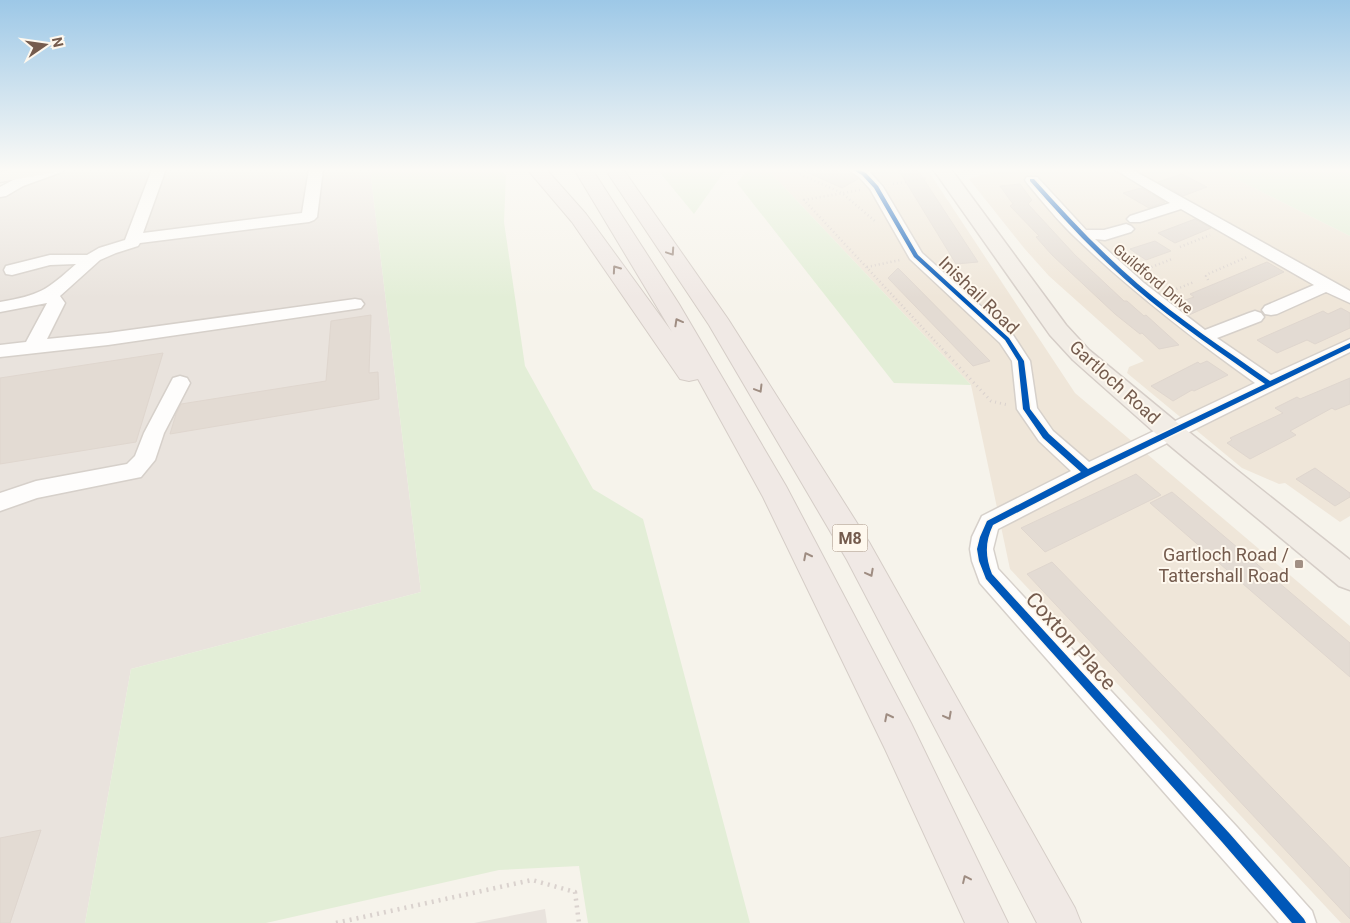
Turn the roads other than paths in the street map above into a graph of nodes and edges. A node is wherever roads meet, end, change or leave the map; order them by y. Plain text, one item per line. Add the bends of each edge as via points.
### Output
1 (143, 212) edge
2 (311, 212) edge
3 (574, 212) edge
4 (610, 212) edge
5 (643, 212) edge
6 (891, 212) edge
7 (973, 212) edge
8 (1061, 212) edge
9 (1160, 212) edge
10 (1196, 212) edge
11 (1080, 234) junction
12 (134, 239) junction
13 (90, 260) junction
14 (12, 270) dead end
15 (1327, 285) junction
16 (50, 294) junction
17 (1350, 298) edge
18 (356, 304) dead end
19 (0, 307) edge
20 (1272, 310) dead end
21 (1255, 317) dead end
22 (1204, 337) junction
23 (1350, 345) edge
24 (32, 347) junction
25 (0, 352) edge
26 (180, 383) dead end
27 (1270, 384) junction
28 (1171, 432) junction
29 (1087, 473) junction
30 (776, 494) junction
31 (0, 502) edge
32 (1350, 577) edge
33 (987, 923) edge
34 (1060, 923) edge
35 (1300, 923) edge

1 - 12 street
2 - 12 street via 310,217
30 -> 3 highway
30 -> 4 highway, M8 via 668,304
5 -> 34 highway, M8 via 720,324 858,551
6 - 29 street, Inishail Road via 916,256 1008,339 1020,361 1028,409 1046,436
7 - 28 main road, Gartloch Road via 1058,330 1081,355
8 - 11 street, Guildford Drive
9 - 11 street via 1105,235
10 - 15 street
11 - 22 street, Guildford Drive via 1126,277
12 - 13 street via 132,244 106,250
13 - 14 street via 52,260
13 - 16 street
15 - 17 street
15 - 20 street
16 - 19 street via 23,304
16 - 24 street via 56,303
18 - 24 street
21 - 22 street
22 - 27 street, Guildford Drive
23 - 27 street, Coxton Place
24 - 25 street
26 - 31 street via 144,460 133,471 36,490
27 - 28 street, Coxton Place
28 - 29 street, Coxton Place
28 - 32 main road, Gartloch Road
29 - 35 street, Coxton Place via 990,523 983,538 981,558 988,576
33 -> 30 highway, M8 via 898,736

